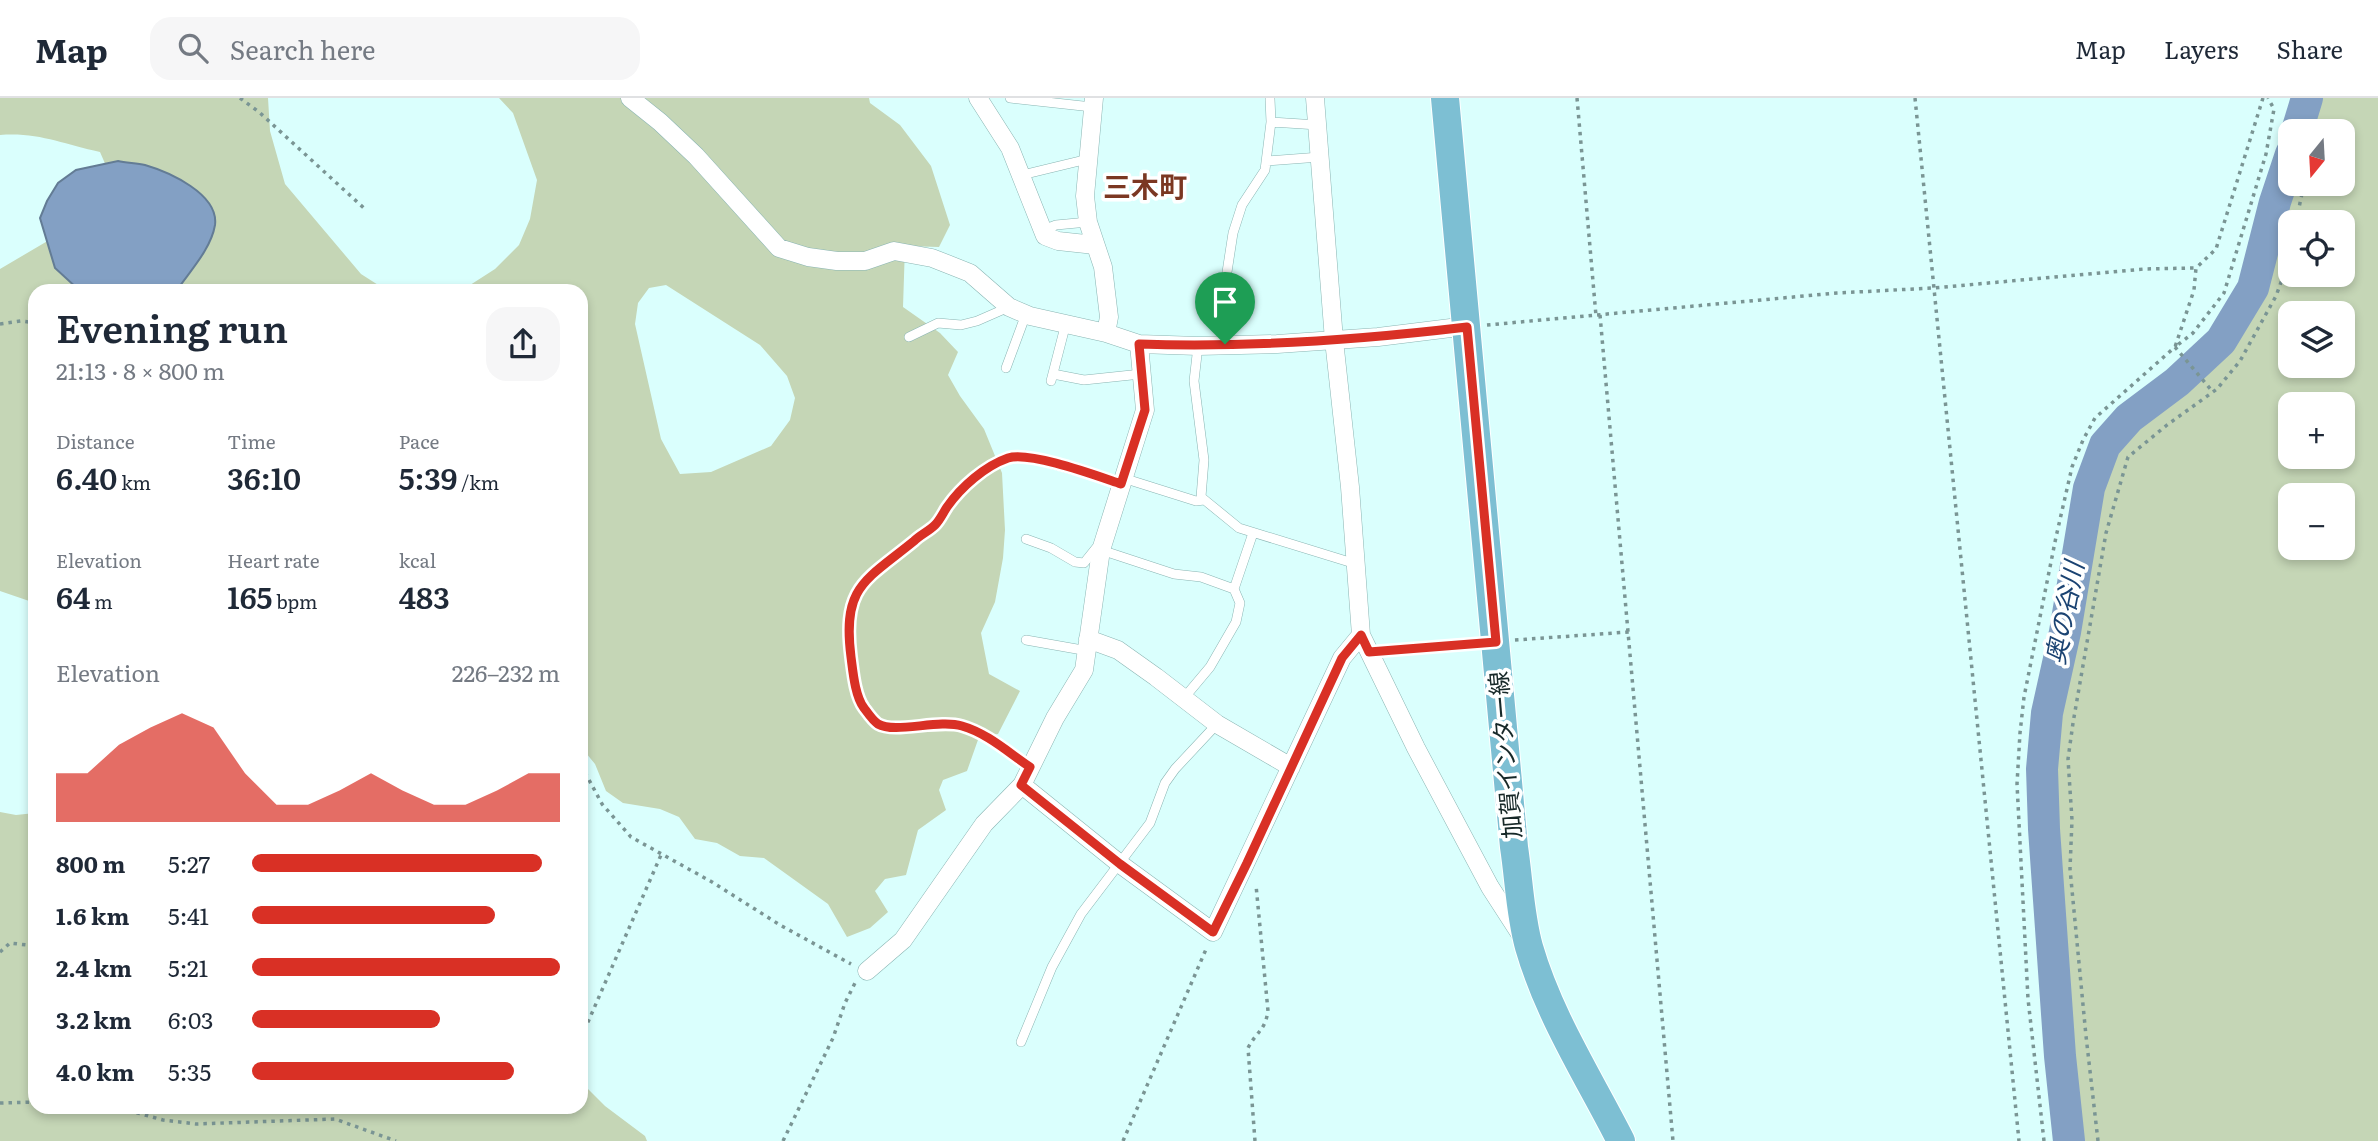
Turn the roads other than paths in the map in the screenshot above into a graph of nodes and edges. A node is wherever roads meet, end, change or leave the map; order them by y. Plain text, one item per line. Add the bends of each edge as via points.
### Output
1 (630, 98) edge
2 (978, 98) edge
3 (1010, 98) edge
4 (1315, 98) edge
5 (1445, 98) edge
6 (1270, 99) edge
7 (1093, 102) edge
8 (1271, 122) junction
9 (1318, 125) junction
10 (1320, 157) junction
11 (1087, 159) junction
12 (1267, 161) junction
13 (1022, 175) junction
14 (1088, 222) junction
15 (1043, 230) junction
16 (1095, 245) junction
17 (1009, 307) junction
18 (1027, 314) junction
19 (1066, 323) junction
20 (1467, 327) junction
21 (1106, 332) junction
22 (909, 337) dead end
23 (1334, 340) junction
24 (1139, 344) junction
25 (1225, 344) junction
26 (1198, 346) junction
27 (1006, 368) dead end
28 (1141, 374) junction
29 (1027, 457) road end
30 (1122, 481) junction
31 (1204, 500) junction
32 (1253, 533) junction
33 (1026, 539) dead end
34 (1101, 549) junction
35 (1356, 564) junction
36 (1234, 589) junction
37 (1361, 635) junction
38 (1026, 640) dead end
39 (1496, 642) junction
40 (1088, 645) junction
41 (1369, 652) junction
42 (1184, 698) junction
43 (1217, 724) junction
44 (1291, 767) junction
45 (1021, 785) junction
46 (1120, 864) junction
47 (1529, 947) junction
48 (867, 971) road end
49 (1021, 1042) dead end
50 (1621, 1141) edge

1 - 17 street via 696,156 779,248 837,261 865,261 894,251 932,258 970,272
2 - 13 street
3 - 7 lane
4 - 9 street
5 - 20 main road, 加賀インター線
6 - 8 lane
7 - 11 street
8 - 9 lane
8 - 12 lane
9 - 10 street
10 - 12 lane
10 - 23 street
11 - 13 lane
11 - 14 street
12 - 25 lane via 1242,205 1233,233 1225,285
13 - 15 street
14 - 15 lane
14 - 16 street
15 - 16 street via 1045,236 1058,241
16 - 21 street via 1103,267
17 - 18 street
17 - 22 lane via 961,325 938,323
18 - 19 street
18 - 27 lane
19 - 21 street
19 - 28 lane via 1052,377 1084,380
20 - 23 street
20 - 39 main road, 加賀インター線
21 - 24 street
23 - 25 street
23 - 35 street
24 - 26 street
24 - 28 street
25 - 26 street
26 - 31 lane via 1194,381
28 - 30 street via 1145,410
29 - 30 lane
30 - 31 lane
30 - 34 street
31 - 32 lane via 1239,528
32 - 35 lane
32 - 36 lane
33 - 34 lane via 1075,562 1084,563 1096,548
34 - 36 lane
34 - 40 street
35 - 37 street
36 - 42 lane via 1240,603 1236,622 1210,667
37 - 41 street
37 - 44 street via 1342,658
38 - 40 lane
39 - 41 lane
39 - 47 main road, 加賀インター線 via 1514,846
40 - 42 street via 1118,650
40 - 45 street via 1084,670
41 - 47 street via 1484,876
42 - 43 street
43 - 44 street
43 - 46 lane via 1165,783 1150,823
44 - 46 street via 1213,932
45 - 46 street
45 - 48 street via 984,824 903,940
46 - 49 lane via 1094,894 1063,943
47 - 50 main road, 加賀インター線 via 1561,1026

